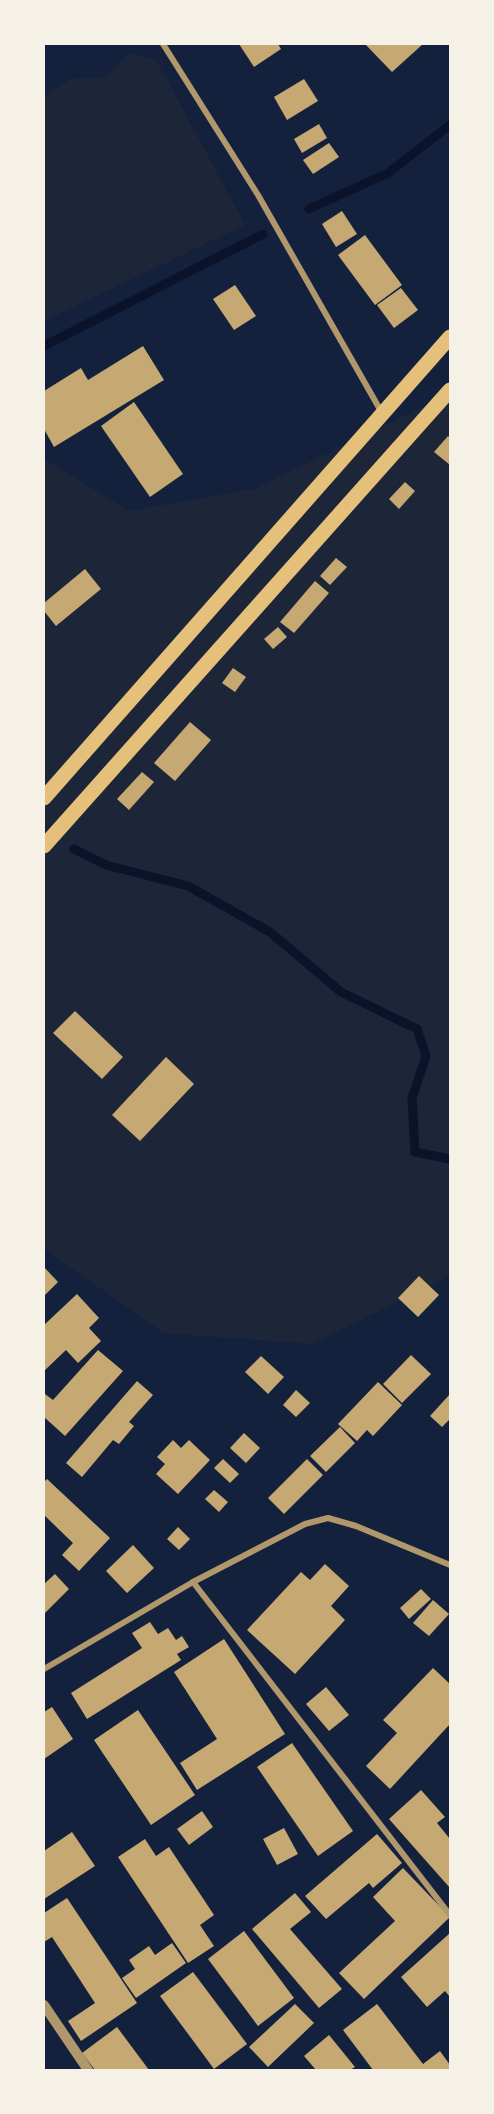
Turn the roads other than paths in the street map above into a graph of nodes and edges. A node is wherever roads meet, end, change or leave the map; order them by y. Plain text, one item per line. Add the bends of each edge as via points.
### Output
1 (163, 44) edge
2 (450, 337) edge
3 (450, 390) edge
4 (382, 414) junction
5 (44, 798) edge
6 (44, 846) edge
7 (450, 1565) edge
8 (193, 1582) junction
9 (44, 1669) edge
10 (450, 1915) edge
11 (44, 2005) edge
12 (88, 2070) edge

1 - 4 street via 258,195
2 - 4 main road
3 - 6 main road
4 - 5 main road
7 - 8 street via 328,1518 305,1524
8 - 9 street
8 - 10 street
11 - 12 street

